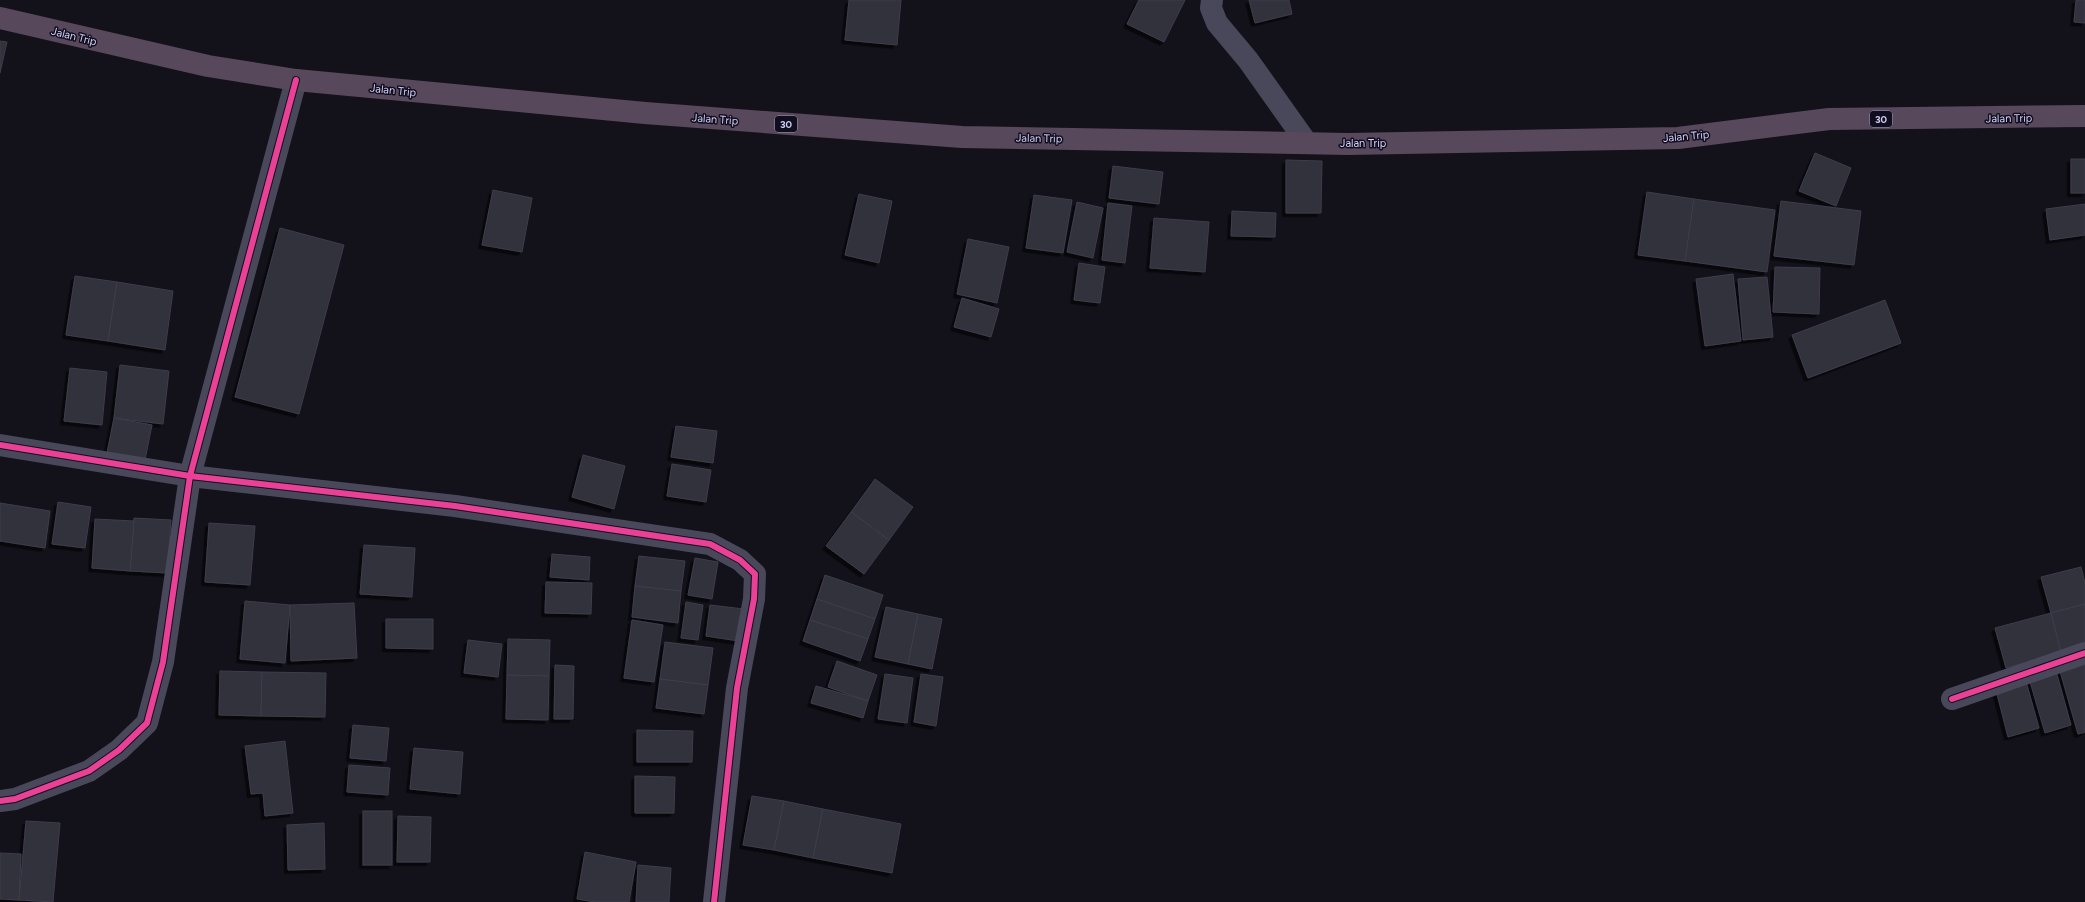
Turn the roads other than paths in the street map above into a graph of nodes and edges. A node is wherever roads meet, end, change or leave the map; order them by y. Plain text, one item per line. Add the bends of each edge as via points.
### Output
1 (1212, 0) edge
2 (0, 18) edge
3 (296, 80) junction
4 (2085, 116) edge
5 (1307, 143) junction
6 (0, 445) edge
7 (190, 476) junction
8 (2085, 653) edge
9 (1952, 699) dead end
10 (0, 800) edge
11 (714, 902) edge

1 - 5 street via 1217,23 1248,60
2 - 3 highway, Jalan Trip / 30 via 208,66
3 - 5 highway, Jalan Trip / 30 via 645,113 962,137
3 - 7 street
4 - 5 highway, Jalan Trip / 30 via 1829,119 1678,138
6 - 7 street
7 - 10 street via 163,662 147,723 120,750 89,771 15,799
7 - 11 street via 455,506 710,544 740,560 755,574 754,599 737,688
8 - 9 street

